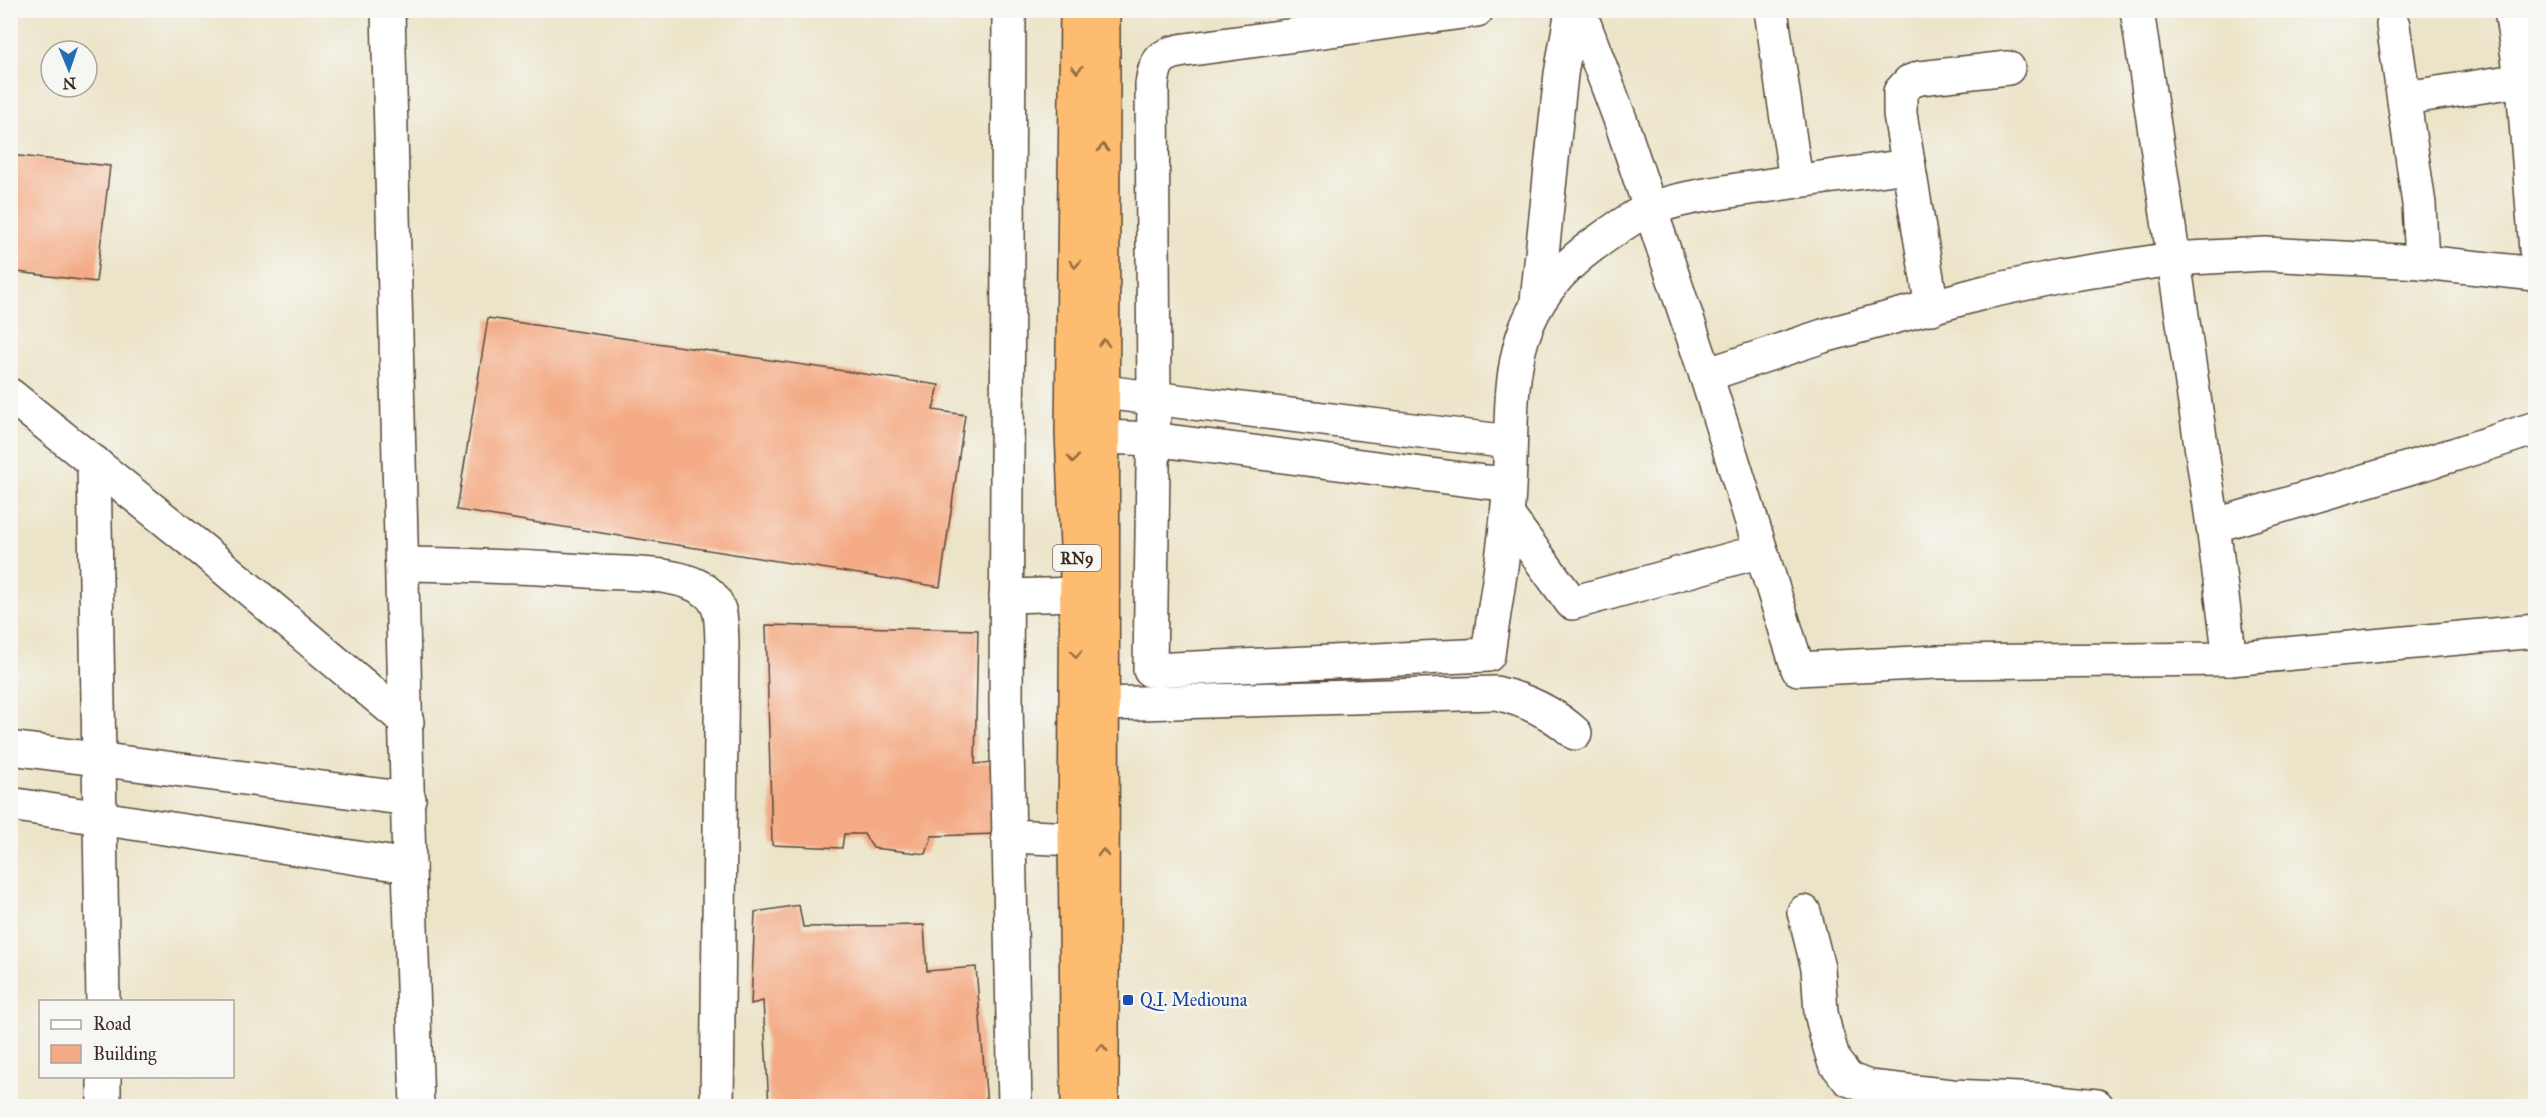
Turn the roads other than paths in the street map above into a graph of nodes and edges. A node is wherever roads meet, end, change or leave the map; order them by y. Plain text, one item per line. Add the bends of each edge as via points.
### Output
1 (388, 10) edge
2 (1009, 10) edge
3 (1077, 10) edge
4 (1103, 10) edge
5 (1477, 10) edge
6 (1572, 10) edge
7 (1579, 10) edge
8 (1771, 10) edge
9 (2137, 10) edge
10 (2511, 10) edge
11 (2393, 25) dead end
12 (2008, 68) dead end
13 (2527, 90) edge
14 (2405, 98) junction
15 (1909, 166) junction
16 (1796, 181) junction
17 (1649, 209) junction
18 (2535, 250) edge
19 (2172, 259) junction
20 (2422, 262) junction
21 (2535, 274) edge
22 (1537, 301) junction
23 (1932, 308) junction
24 (1706, 375) junction
25 (1104, 392) junction
26 (10, 395) edge
27 (1154, 400) junction
28 (1318, 418) junction
29 (2535, 428) edge
30 (1104, 437) junction
31 (1152, 439) junction
32 (1510, 442) junction
33 (1312, 459) junction
34 (94, 462) junction
35 (1509, 478) junction
36 (1508, 516) junction
37 (2213, 526) junction
38 (1761, 551) junction
39 (403, 564) junction
40 (1077, 594) junction
41 (1006, 596) junction
42 (2535, 632) edge
43 (2230, 659) junction
44 (1104, 704) junction
45 (407, 722) junction
46 (1575, 733) dead end
47 (10, 748) edge
48 (98, 758) junction
49 (409, 799) junction
50 (10, 804) edge
51 (99, 818) junction
52 (1008, 836) junction
53 (1075, 839) junction
54 (409, 866) junction
55 (1804, 912) dead end
56 (103, 1000) edge
57 (104, 1078) edge
58 (104, 1107) edge
59 (417, 1107) edge
60 (717, 1107) edge
61 (1015, 1107) edge
62 (1078, 1107) edge
63 (1102, 1107) edge
64 (2097, 1107) edge

1 - 39 street
2 - 41 street
3 -> 40 highway, RN9 via 1072,432
25 -> 4 highway, RN9
5 - 27 street via 1205,46 1160,59 1152,86
6 - 22 street via 1561,74
7 - 17 street
8 - 16 street
9 - 19 street
10 - 13 street
11 - 14 street
12 - 15 street via 1920,78 1905,85 1899,99
13 - 14 street
13 - 18 street
14 - 20 street via 2420,204
15 - 16 street
15 - 23 street
16 - 17 street
17 - 22 street via 1576,258
17 - 24 street
19 - 20 street via 2265,254
19 - 23 street via 2060,276
19 - 37 street
20 - 21 street
22 - 32 street via 1514,376
23 - 24 street via 1823,336
24 - 38 street
25 - 27 street
25 - 30 highway, RN9
26 - 34 street
27 - 28 street
27 - 31 street
28 - 32 street
28 - 33 street
29 - 37 street
30 - 31 street
30 - 44 highway, RN9
31 - 33 street
31 - 36 street via 1150,670 1488,655
32 - 35 street
33 - 35 street via 1485,482 1501,483
34 - 45 street
34 - 48 street
35 - 36 street
36 - 38 street via 1572,603
37 - 43 street
38 - 43 street via 1797,669 1936,662
39 - 45 street
39 - 60 street via 526,567 660,577 697,585 717,604 722,642
40 - 41 street
40 -> 53 highway, RN9
41 - 52 street
42 - 43 street
44 - 46 street via 1496,693 1552,714
63 -> 44 highway, RN9
45 - 49 street
47 - 48 street
48 - 49 street
48 - 51 street
49 - 54 street
50 - 51 street
51 - 54 street
51 - 56 street
52 - 53 street
52 - 61 street
53 - 62 highway, RN9
54 - 59 street
55 - 64 street via 1818,968 1826,1034 1834,1061 1848,1079 1869,1087
57 - 58 street

